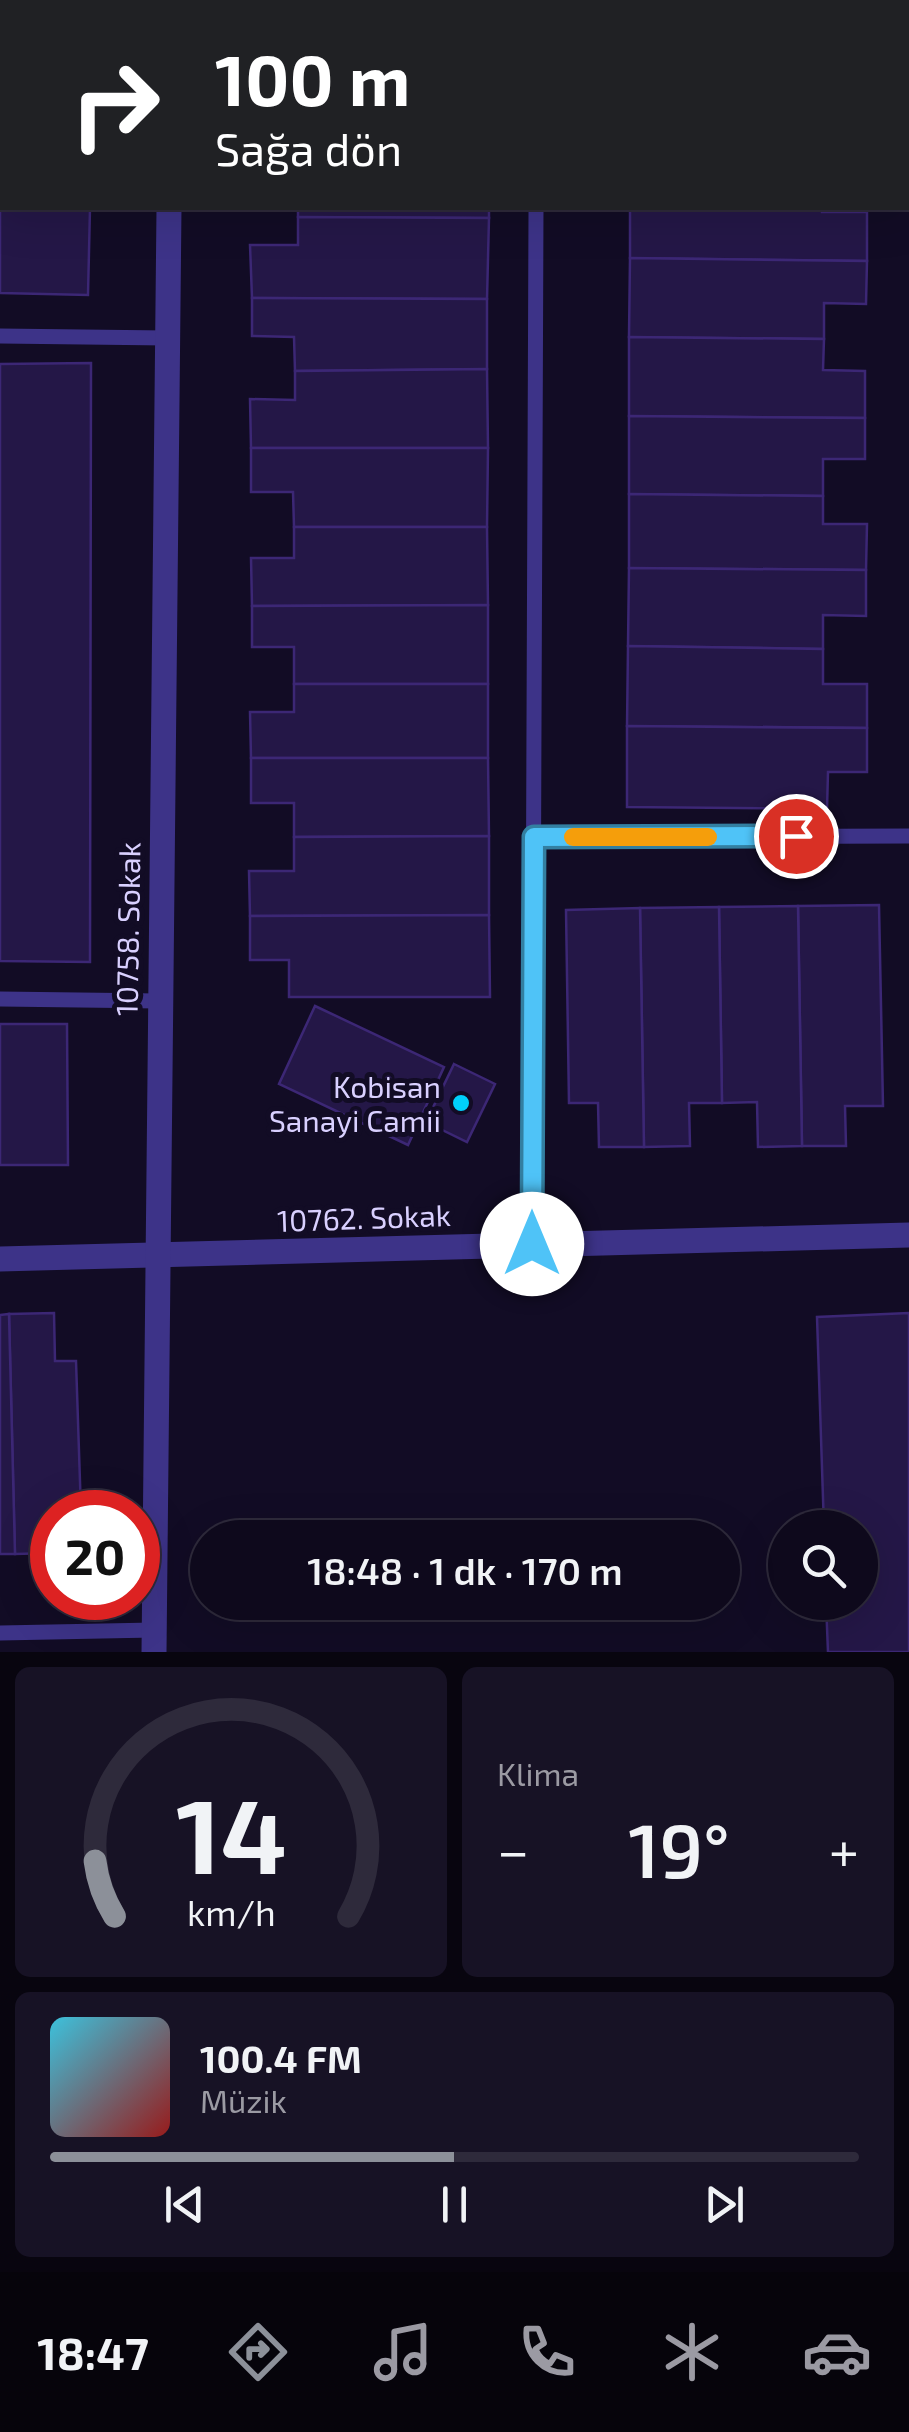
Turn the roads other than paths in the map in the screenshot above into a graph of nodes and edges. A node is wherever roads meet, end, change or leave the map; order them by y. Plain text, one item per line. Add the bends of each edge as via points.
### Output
1 (169, 210) edge
2 (536, 210) edge
3 (0, 336) edge
4 (168, 338) junction
5 (909, 836) edge
6 (534, 837) junction
7 (0, 999) edge
8 (158, 1001) junction
9 (909, 1234) edge
10 (532, 1244) junction
11 (157, 1254) junction
12 (0, 1259) edge
13 (0, 1634) edge
14 (154, 1641) edge

1 - 4 street, 10758. Sokak
2 - 6 lane
3 - 4 lane
4 - 8 street, 10758. Sokak
5 - 6 lane
6 - 10 lane
7 - 8 lane
8 - 11 street, 10758. Sokak
9 - 10 street, 10762. Sokak
10 - 11 street, 10762. Sokak
11 - 12 street, 10762. Sokak
11 - 14 street, 10758. Sokak
13 - 14 lane

